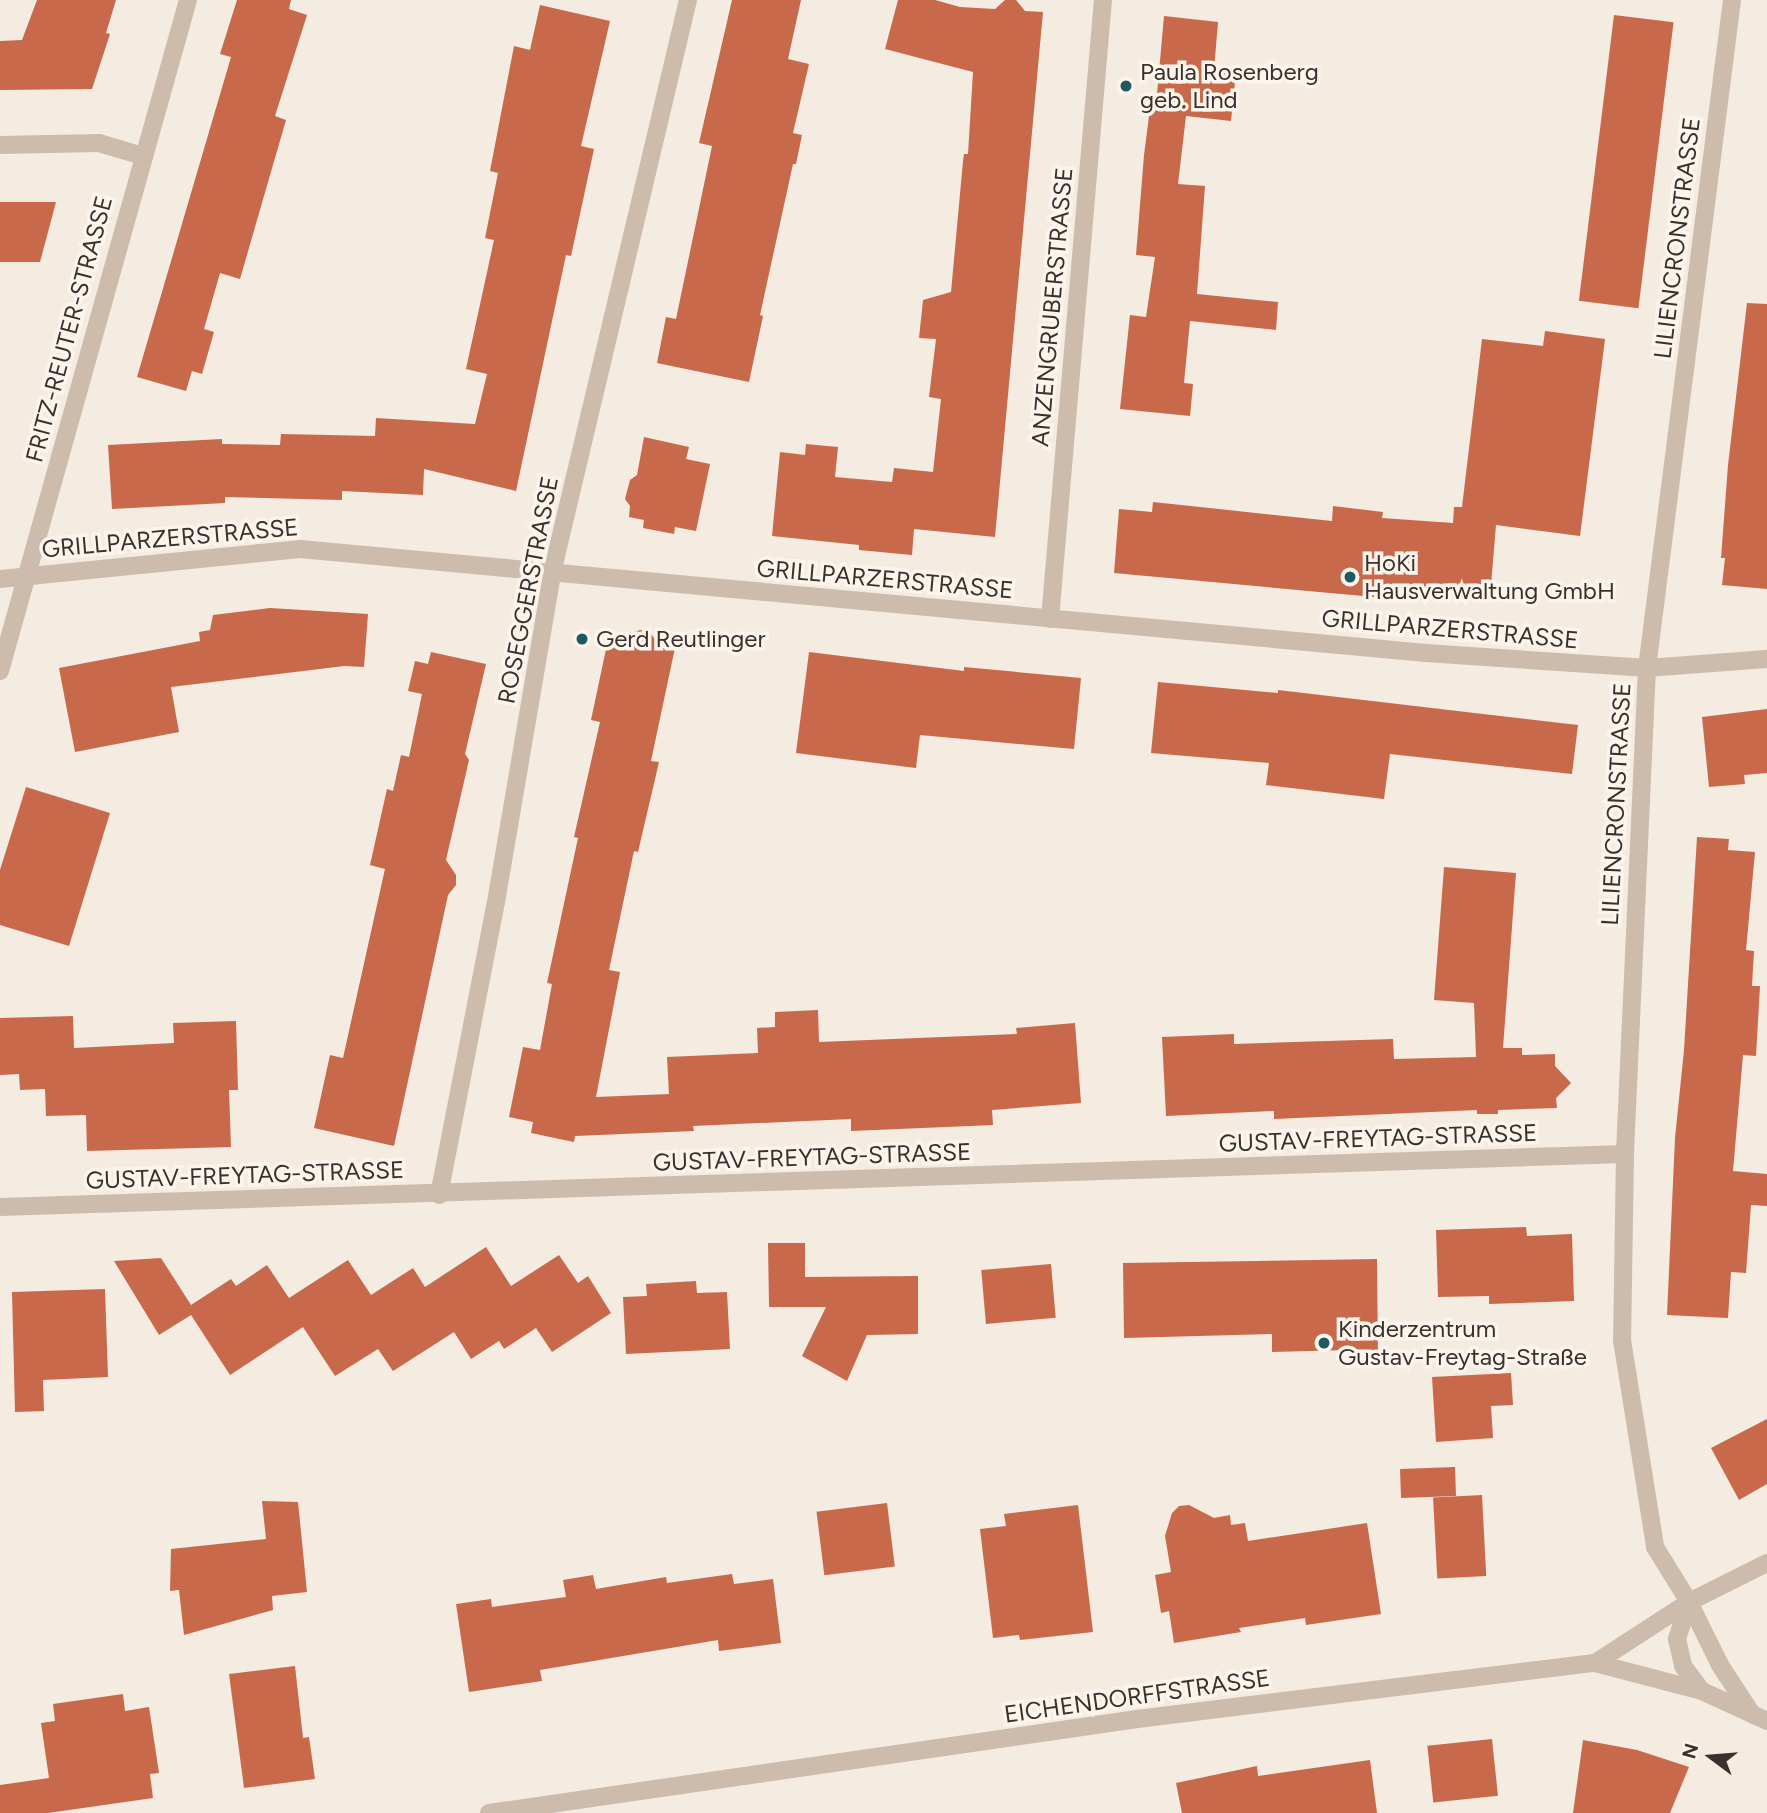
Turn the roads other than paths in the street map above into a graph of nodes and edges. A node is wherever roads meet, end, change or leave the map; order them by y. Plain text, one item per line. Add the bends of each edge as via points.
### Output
1 (188, 0) edge
2 (688, 0) edge
3 (1102, 0) edge
4 (1732, 0) edge
5 (0, 145) edge
6 (143, 156) junction
7 (552, 573) junction
8 (27, 575) junction
9 (0, 579) edge
10 (1050, 619) junction
11 (1767, 659) edge
12 (1647, 668) junction
13 (0, 671) edge
14 (1625, 1154) junction
15 (439, 1195) junction
16 (0, 1207) edge
17 (1767, 1563) edge
18 (1689, 1602) junction
19 (1595, 1662) junction
20 (1702, 1690) junction
21 (1759, 1718) edge
22 (489, 1813) edge

1 - 6 street, FRITZ-REUTER-STRASSE
2 - 7 street, ROSEGGERSTRASSE
3 - 10 street, ANZENGRUBERSTRASSE
4 - 12 street, LILIENCRONSTRASSE
5 - 6 street via 99,143
6 - 8 street, FRITZ-REUTER-STRASSE
7 - 8 street, GRILLPARZERSTRASSE via 300,549
7 - 10 street, GRILLPARZERSTRASSE
7 - 15 street, ROSEGGERSTRASSE via 496,902
8 - 9 street, GRILLPARZERSTRASSE
8 - 13 street, FRITZ-REUTER-STRASSE
10 - 12 street, GRILLPARZERSTRASSE
11 - 12 street, GRILLPARZERSTRASSE
12 - 14 street, LILIENCRONSTRASSE
14 - 15 street, GUSTAV-FREYTAG-STRASSE
14 - 18 street, LILIENCRONSTRASSE via 1622,1340 1655,1547
15 - 16 street, GUSTAV-FREYTAG-STRASSE
17 - 18 street, EICHENDORFFSTRASSE
18 - 19 street, EICHENDORFFSTRASSE
18 - 20 street via 1677,1639 1683,1666
18 - 21 street, LILIENCRONSTRASSE via 1720,1665
19 - 20 street
19 - 22 street, EICHENDORFFSTRASSE via 1137,1719
20 - 21 street

